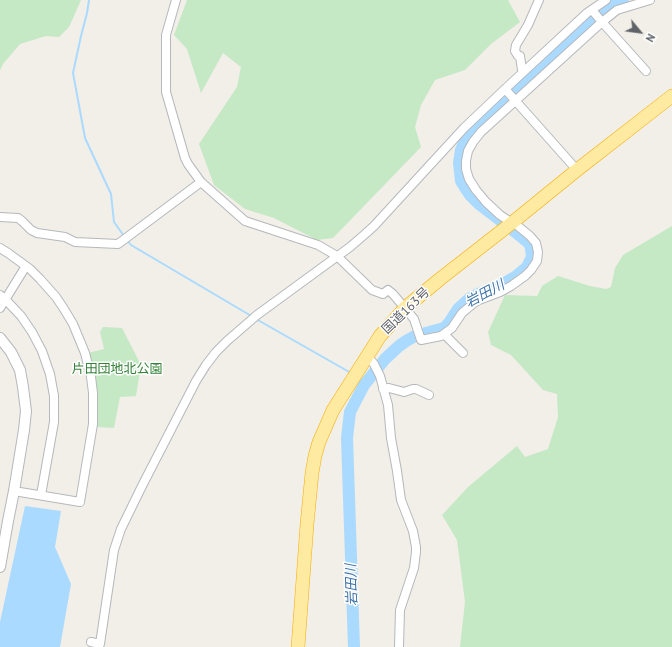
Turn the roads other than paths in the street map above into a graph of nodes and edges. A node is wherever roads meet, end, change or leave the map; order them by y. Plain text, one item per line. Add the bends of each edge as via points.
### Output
1 (176, 0) edge
2 (539, 0) edge
3 (650, 0) edge
4 (602, 1) edge
5 (593, 11) junction
6 (601, 21) junction
7 (646, 71) dead end
8 (523, 72) junction
9 (506, 89) junction
10 (672, 96) edge
11 (515, 100) junction
12 (577, 170) junction
13 (201, 182) junction
14 (0, 217) edge
15 (510, 225) junction
16 (0, 248) edge
17 (337, 256) junction
18 (26, 266) junction
19 (3, 297) edge
20 (0, 308) edge
21 (405, 308) junction
22 (444, 334) junction
23 (0, 338) edge
24 (463, 353) dead end
25 (370, 360) junction
26 (383, 389) junction
27 (429, 396) dead end
28 (14, 491) junction
29 (41, 495) junction
30 (4, 520) edge
31 (0, 567) edge
32 (91, 642) dead end
33 (298, 647) edge
34 (399, 647) edge

1 - 13 street via 166,35 166,92 185,158
2 - 8 street via 516,45 515,51 520,56
3 - 6 street via 617,10
4 - 5 street
5 - 6 street
5 - 8 street via 587,13
6 - 7 street
6 - 11 street
8 - 9 street
9 - 11 street
9 - 17 street via 464,128 374,226
10 - 12 highway, 国道163号
11 - 12 street
11 - 15 street via 475,138 466,161 467,174 476,190
12 - 15 highway, 国道163号
13 - 14 street via 118,244 75,242 65,237 36,233 18,218
13 - 17 street via 245,221 318,245
15 - 21 highway, 国道163号
15 - 22 street via 530,236 536,243 535,265 511,286 470,305
16 - 18 street
17 - 21 street via 372,290 383,294 388,290
17 - 32 street via 248,322 206,365 121,529 114,550 100,644
18 - 19 street
18 - 29 street via 56,297 73,324 88,362 94,393 94,424 80,502
19 - 20 street
19 - 29 street via 32,332 50,374 54,396 54,422
21 - 22 street via 414,319 421,340
21 - 25 highway, 国道163号 via 380,336
22 - 24 street
23 - 28 street via 20,370 26,411
25 - 26 street via 380,376
25 - 33 highway, 国道163号 via 333,410 315,456
26 - 27 street via 404,392 413,388
26 - 34 street via 388,405 401,500 416,546 414,568 400,610
28 - 29 street
28 - 30 street
30 - 31 street

